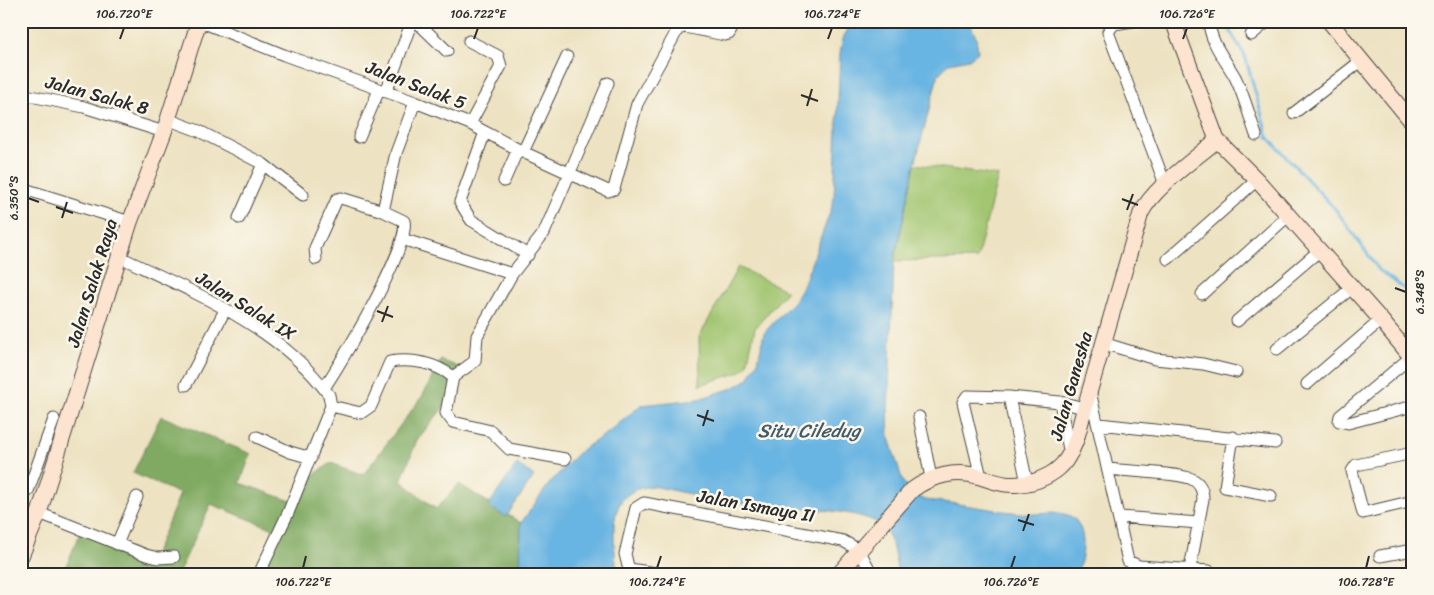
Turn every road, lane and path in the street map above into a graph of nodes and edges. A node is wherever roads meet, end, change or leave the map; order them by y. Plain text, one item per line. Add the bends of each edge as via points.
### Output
1 (199, 21) edge
2 (412, 21) edge
3 (416, 21) edge
4 (736, 21) edge
5 (1133, 21) edge
6 (1173, 21) edge
7 (1209, 21) edge
8 (1268, 21) edge
9 (1330, 21) edge
10 (1251, 35) dead end
11 (468, 41) dead end
12 (447, 50) dead end
13 (567, 56) dead end
14 (1361, 61) junction
15 (608, 83) dead end
16 (382, 91) junction
17 (21, 94) edge
18 (414, 102) junction
19 (1294, 113) dead end
20 (1413, 123) edge
21 (470, 124) junction
22 (165, 125) junction
23 (485, 132) junction
24 (1256, 135) dead end
25 (359, 137) dead end
26 (1217, 140) junction
27 (520, 151) junction
28 (263, 164) junction
29 (571, 174) junction
30 (1257, 180) junction
31 (504, 181) dead end
32 (1166, 184) junction
33 (21, 188) edge
34 (303, 195) dead end
35 (383, 211) junction
36 (1289, 215) junction
37 (240, 218) dead end
38 (130, 222) junction
39 (402, 239) junction
40 (1320, 250) junction
41 (528, 255) junction
42 (120, 256) junction
43 (316, 259) dead end
44 (1168, 259) dead end
45 (512, 274) junction
46 (1353, 287) junction
47 (1202, 294) dead end
48 (225, 310) junction
49 (1381, 320) junction
50 (1237, 321) dead end
51 (1103, 343) junction
52 (1278, 349) dead end
53 (1412, 358) edge
54 (1236, 372) dead end
55 (453, 377) junction
56 (186, 384) dead end
57 (1307, 384) dead end
58 (324, 388) junction
59 (1090, 392) junction
60 (1009, 397) junction
61 (1060, 402) junction
62 (331, 406) junction
63 (1413, 406) edge
64 (1084, 408) junction
65 (919, 417) dead end
66 (54, 419) dead end
67 (1099, 424) junction
68 (257, 437) dead end
69 (1233, 437) junction
70 (1275, 443) dead end
71 (1413, 453) edge
72 (1070, 455) junction
73 (311, 458) junction
74 (565, 459) dead end
75 (1108, 469) junction
76 (981, 477) junction
77 (931, 478) junction
78 (1027, 483) junction
79 (25, 489) edge
80 (1271, 496) dead end
81 (45, 497) junction
82 (137, 497) dead end
83 (1413, 501) edge
84 (39, 513) junction
85 (1120, 517) junction
86 (1199, 523) junction
87 (117, 544) junction
88 (859, 550) junction
89 (1413, 550) edge
90 (21, 556) edge
91 (1380, 556) dead end
92 (174, 557) dead end
93 (1190, 569) junction
94 (630, 571) edge
95 (1209, 571) dead end
96 (259, 574) edge
97 (663, 574) edge
98 (839, 574) edge
99 (872, 574) edge

1 - 16 street, Jalan Salak 5
1 - 22 street, Jalan Salak Raya
2 - 16 street
3 - 12 street
4 - 29 street, Jalan Salak 5 via 729,34 725,35 685,27 678,30 637,104 614,189 608,192
5 - 32 street via 1114,24 1108,32
6 - 26 street
7 - 24 street via 1209,29 1244,98
8 - 10 street
9 - 14 street
11 - 21 street via 498,56 501,61
13 - 27 street
14 - 19 street
14 - 20 street
15 - 29 street
16 - 18 street, Jalan Salak 5
16 - 25 street
17 - 22 street, Jalan Salak 8
18 - 21 street, Jalan Salak 5
18 - 35 street via 396,153
21 - 23 street, Jalan Salak 5
22 - 28 street, Jalan Salak 8 via 199,132
22 - 38 street, Jalan Salak Raya
23 - 27 street, Jalan Salak 5
23 - 41 street via 460,202 471,220
26 - 30 street
26 - 32 street, Jalan Ganesha
27 - 29 street, Jalan Salak 5
27 - 31 street
28 - 34 street, Jalan Salak 8
28 - 37 street
29 - 41 street via 544,233
30 - 36 street
30 - 44 street
32 - 51 street, Jalan Ganesha via 1141,213
33 - 38 street
35 - 39 street via 404,221
35 - 43 street via 337,199 315,248
36 - 40 street
36 - 47 street
38 - 42 street, Jalan Salak Raya
39 - 45 street
39 - 58 street via 346,356
40 - 46 street
40 - 50 street
41 - 45 street
42 - 48 street, Jalan Salak IX
42 - 81 street, Jalan Salak Raya
45 - 55 street via 477,336 475,361
46 - 49 street
46 - 52 street
48 - 56 street
48 - 58 street, Jalan Salak IX via 278,344
49 - 53 street
49 - 57 street
51 - 54 street via 1155,359 1203,364
51 - 59 street, Jalan Ganesha
53 - 63 street via 1340,416 1339,421 1348,423
55 - 62 street via 444,370 407,359 390,362 370,406 361,413
55 - 74 street via 446,413 453,422 491,431 509,449
58 - 62 street, Jalan Salak IX
59 - 64 street, Jalan Ganesha
59 - 67 street
60 - 61 street
60 - 76 street via 967,396 963,402
60 - 78 street
61 - 64 street
61 - 72 street
62 - 73 street
64 - 72 street, Jalan Ganesha via 1077,443
65 - 77 street
66 - 79 street
67 - 69 street
67 - 75 street
68 - 73 street
69 - 70 street
69 - 80 street via 1224,488
71 - 83 street via 1356,465 1352,471 1363,513
72 - 78 street, Jalan Ganesha via 1055,472
73 - 96 street
75 - 85 street
75 - 86 street via 1193,479 1203,490
76 - 77 street, Jalan Ganesha via 950,474
76 - 78 street, Jalan Ganesha via 996,484
77 - 88 street, Jalan Ganesha via 903,499
79 - 81 street
81 - 84 street, Jalan Salak Raya
82 - 87 street
84 - 87 street
84 - 90 street, Jalan Salak Raya
85 - 86 street
85 - 93 street via 1128,561 1132,564
86 - 93 street
87 - 92 street via 158,558
88 - 94 street, Jalan Ismaya II via 830,537 644,503 636,508 625,554
88 - 98 street, Jalan Ganesha
88 - 99 street
89 - 91 street
93 - 95 street
94 - 97 street

